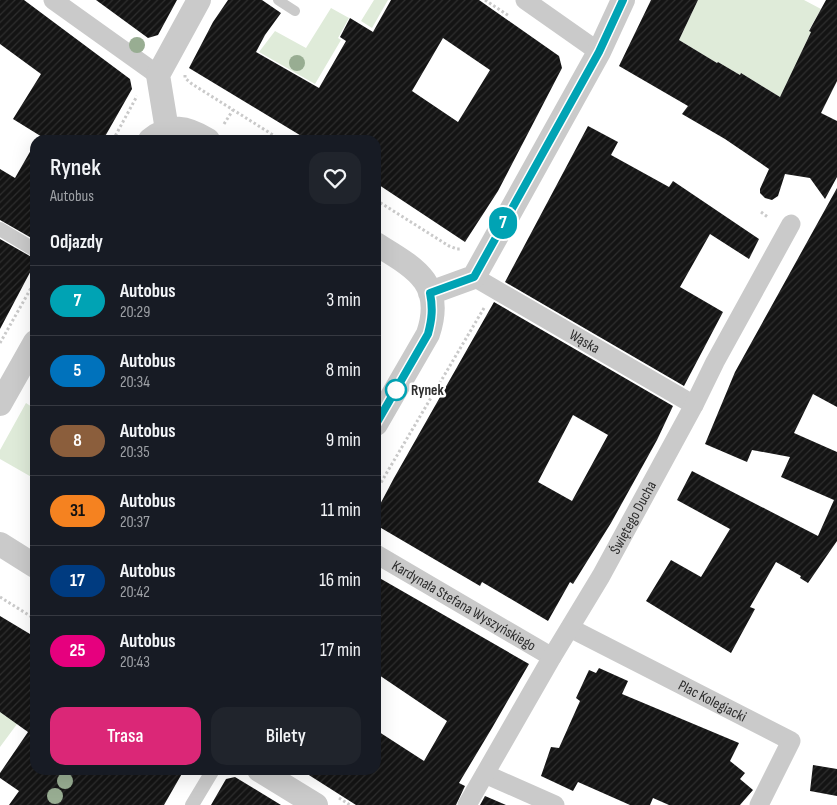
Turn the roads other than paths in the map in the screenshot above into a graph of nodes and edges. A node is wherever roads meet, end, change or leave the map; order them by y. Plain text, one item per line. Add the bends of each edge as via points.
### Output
1 (53, 0) edge
2 (199, 0) edge
3 (278, 0) edge
4 (524, 0) edge
5 (623, 0) edge
6 (295, 12) dead end
7 (599, 52) junction
8 (158, 75) junction
9 (159, 135) edge
10 (209, 135) edge
11 (783, 223) road end
12 (0, 229) edge
13 (30, 247) edge
14 (381, 247) edge
15 (474, 277) junction
16 (430, 293) junction
17 (30, 351) edge
18 (0, 404) edge
19 (694, 404) junction
20 (381, 415) edge
21 (0, 544) edge
22 (381, 557) edge
23 (30, 563) edge
24 (570, 628) junction
25 (552, 657) junction
26 (485, 774) junction
27 (210, 775) edge
28 (268, 775) edge
29 (192, 805) edge
30 (316, 805) edge
31 (467, 805) edge
32 (555, 805) edge
33 (759, 805) edge

1 - 8 street
2 - 8 street
3 - 6 lane
4 - 7 street
5 - 7 street
7 - 15 street
8 - 9 street
9 - 10 street via 185,129
11 - 19 street, Świętego Ducha
12 - 13 street
14 - 16 street via 416,270
15 - 16 street
15 - 19 street, Wąska
16 - 20 street via 433,306 428,334
17 - 18 street
19 - 24 street, Świętego Ducha
21 - 23 street
22 - 25 street, Kardynała Stefana Wyszyńskiego
24 - 25 street, Świętego Ducha
24 - 33 street, Plac Kolegiacki via 791,741
25 - 26 street, Świętego Ducha
26 - 31 street, Świętego Ducha
26 - 32 street
27 - 29 street
28 - 30 street

